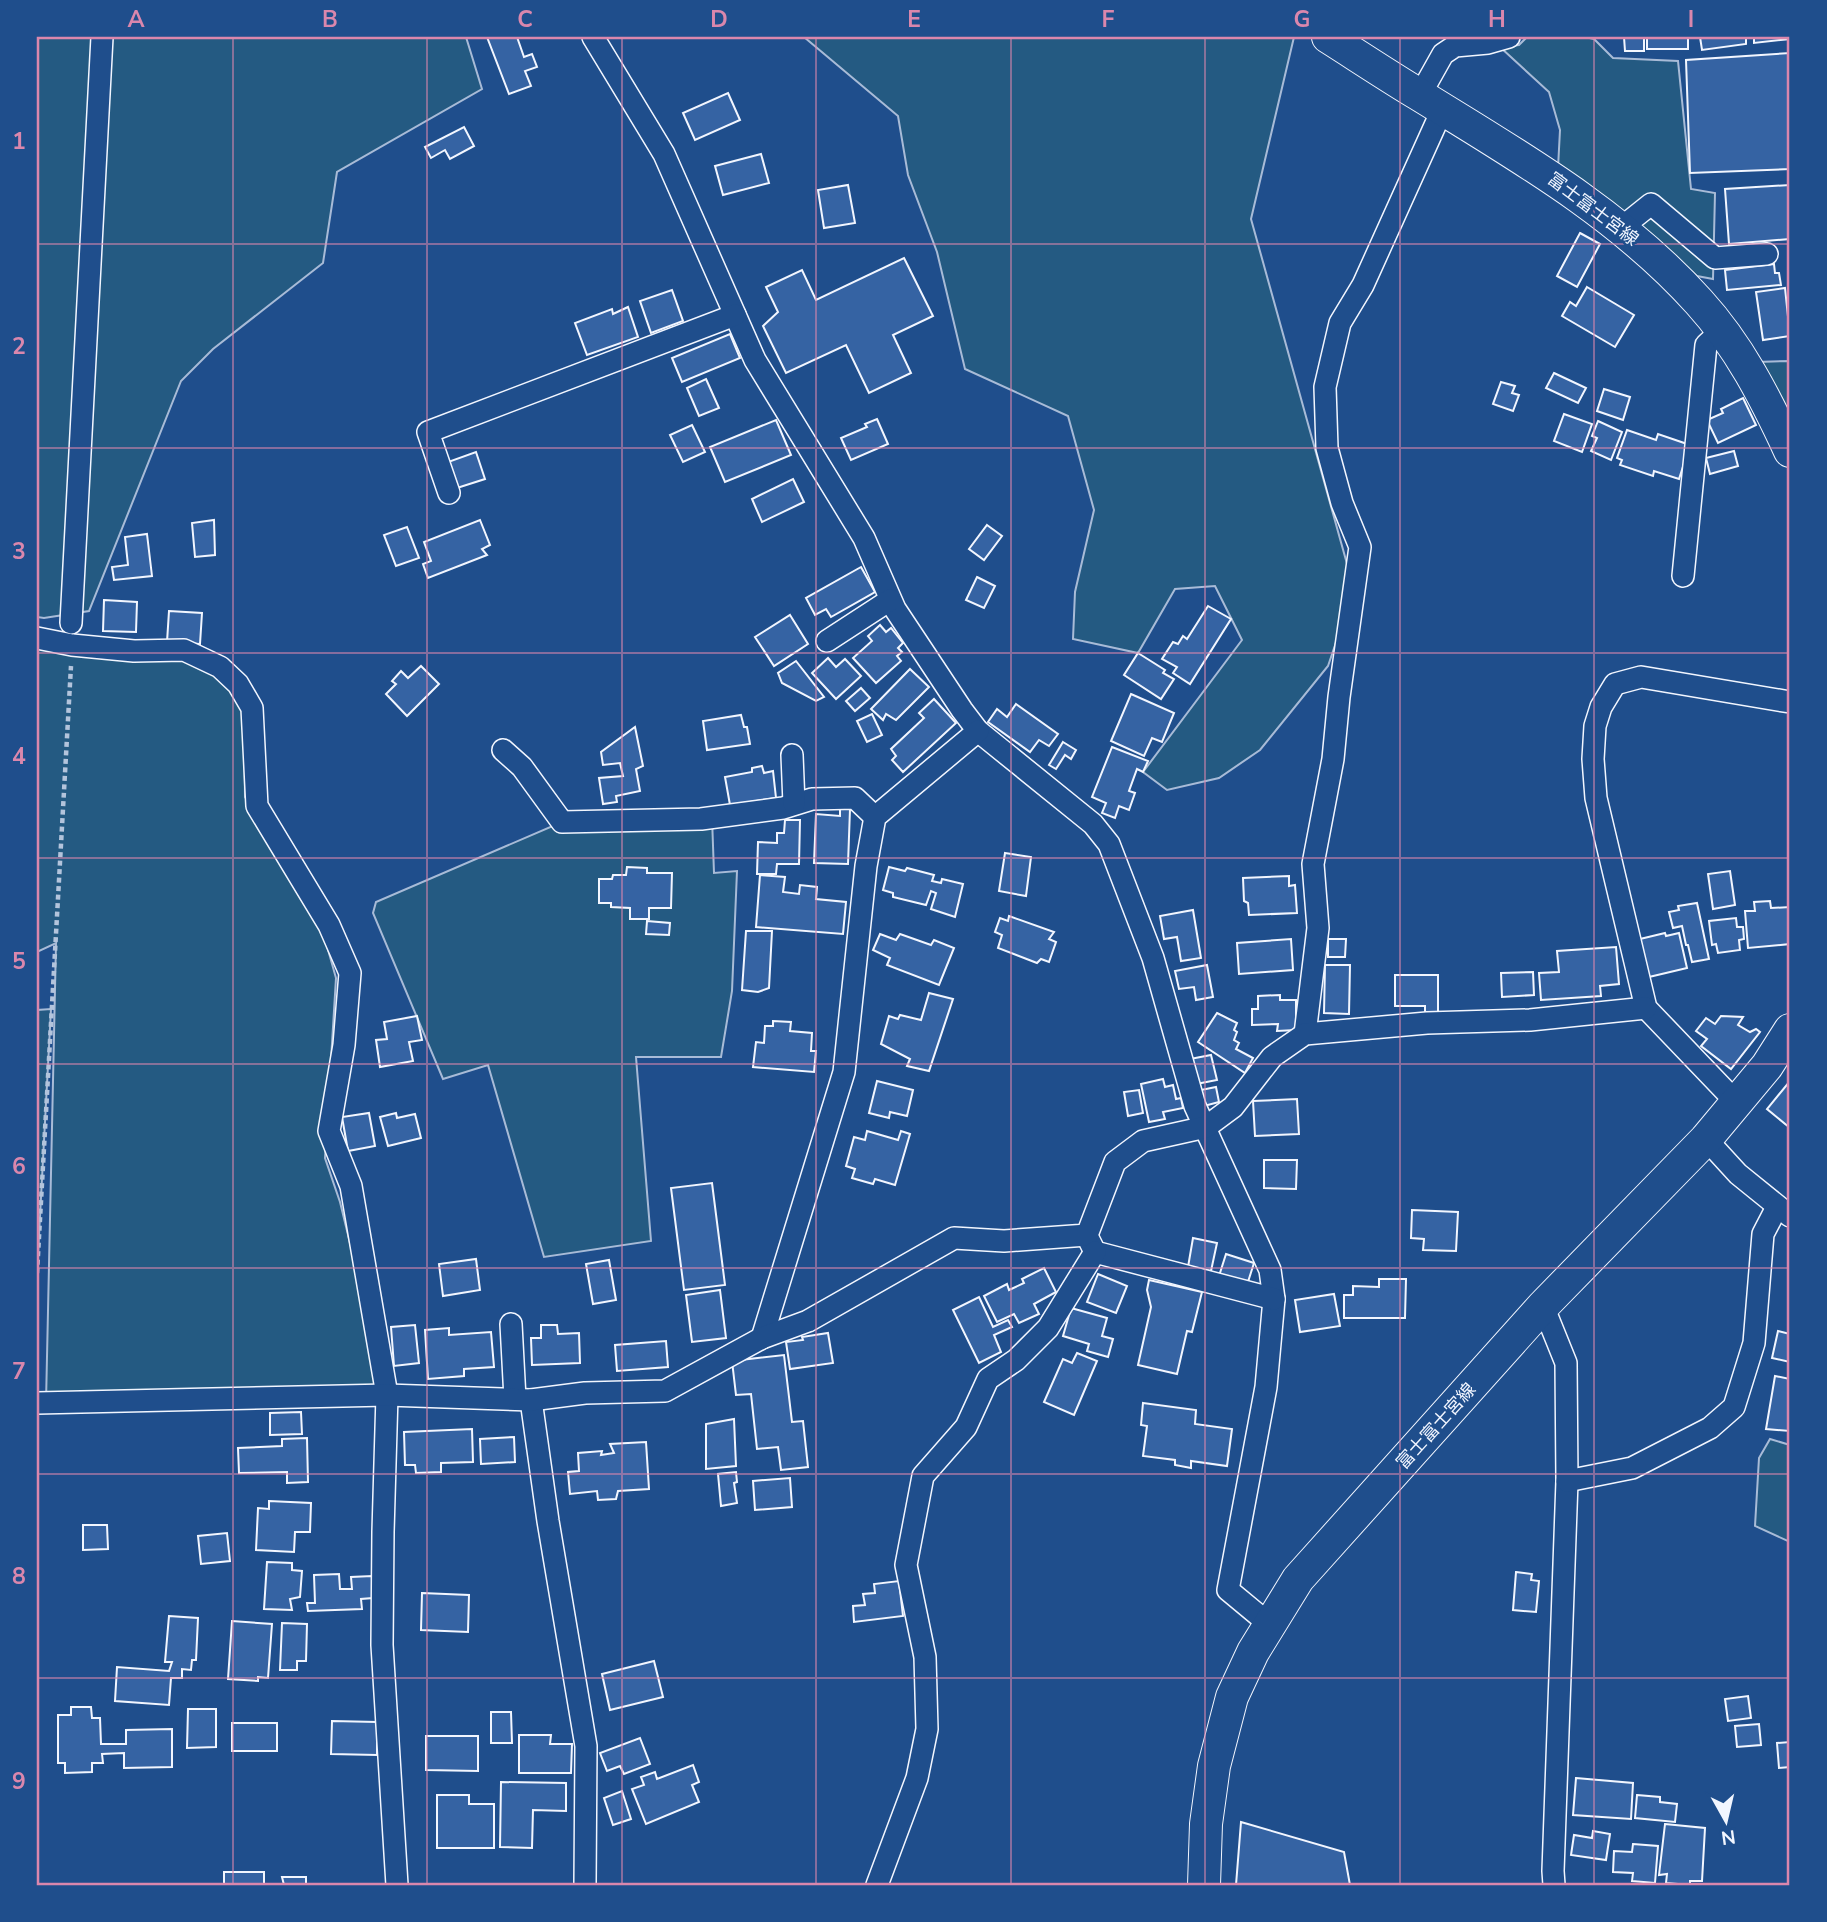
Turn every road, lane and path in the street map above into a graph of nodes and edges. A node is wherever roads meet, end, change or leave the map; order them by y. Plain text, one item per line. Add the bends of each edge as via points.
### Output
1 (102, 37) edge
2 (593, 37) edge
3 (1328, 37) edge
4 (1508, 37) edge
5 (1432, 102) junction
6 (1621, 228) junction
7 (1767, 254) dead end
8 (735, 315) junction
9 (1722, 330) junction
10 (1790, 451) edge
11 (449, 493) dead end
12 (1683, 576) dead end
13 (890, 600) junction
14 (71, 623) dead end
15 (37, 638) edge
16 (827, 641) dead end
17 (72, 645) junction
18 (1790, 702) edge
19 (978, 731) junction
20 (503, 750) dead end
21 (792, 755) dead end
22 (794, 804) junction
23 (874, 817) junction
24 (1646, 1008) junction
25 (1790, 1030) edge
26 (1305, 1034) junction
27 (1736, 1102) junction
28 (1206, 1127) junction
29 (1706, 1139) junction
30 (1784, 1211) edge
31 (1091, 1243) junction
32 (37, 1273) edge
33 (1274, 1299) junction
34 (1543, 1306) junction
35 (511, 1324) dead end
36 (762, 1338) junction
37 (387, 1395) junction
38 (523, 1399) junction
39 (37, 1404) edge
40 (1567, 1481) junction
41 (1269, 1624) junction
42 (397, 1885) edge
43 (585, 1885) edge
44 (877, 1885) edge
45 (1204, 1885) edge
46 (1554, 1885) edge

1 - 14 street
2 - 8 street via 664,154
3 - 5 main road, 富士富士宮線
4 - 5 street via 1455,46 1443,54
5 - 6 main road, 富士富士宮線
5 - 26 street via 1363,285 1339,323 1325,387 1327,448 1360,547 1333,759 1313,863 1318,928
6 - 7 street via 1651,204 1715,258
6 - 9 main road, 富士富士宮線 via 1700,302
8 - 11 street via 428,432
8 - 13 street via 755,360 864,538
9 - 10 main road, 富士富士宮線 via 1753,375
9 - 12 street via 1706,345
13 - 16 street
13 - 19 street
15 - 17 street
17 - 32 path
17 - 37 street via 184,650 220,667 238,684 252,708 257,806 329,925 350,972 344,1045 329,1131 351,1186
18 - 24 street via 1641,677 1615,684 1601,707 1593,759 1596,798
19 - 23 street
19 - 28 street via 1093,824 1109,844 1153,958 1195,1106
20 - 22 street via 522,767 562,822 701,819
21 - 22 street
22 - 23 street via 855,798
23 - 36 street via 844,1072
24 - 26 street
24 - 27 street
25 - 27 main road, 富士富士宮線
26 - 28 street via 1272,1057 1233,1107
27 - 29 main road, 富士富士宮線
28 - 31 street via 1143,1140 1115,1162
28 - 33 street via 1270,1270
29 - 30 street via 1738,1174
29 - 34 main road, 富士富士宮線
30 - 40 street via 1763,1234 1754,1343 1734,1407 1710,1429 1632,1468
31 - 33 street
31 - 36 street via 954,1238 808,1321
31 - 44 street via 1048,1328 1016,1360 988,1379 966,1427 923,1476 906,1565 925,1657 927,1730 918,1778
33 - 41 street via 1266,1387 1228,1590
34 - 40 street via 1566,1363
34 - 41 main road, 富士富士宮線 via 1298,1579
35 - 38 street
36 - 38 street via 665,1391
37 - 38 street
37 - 39 street
37 - 42 street via 382,1645
38 - 43 street via 586,1746
40 - 46 street
41 - 45 main road, 富士富士宮線 via 1232,1697 1214,1766

